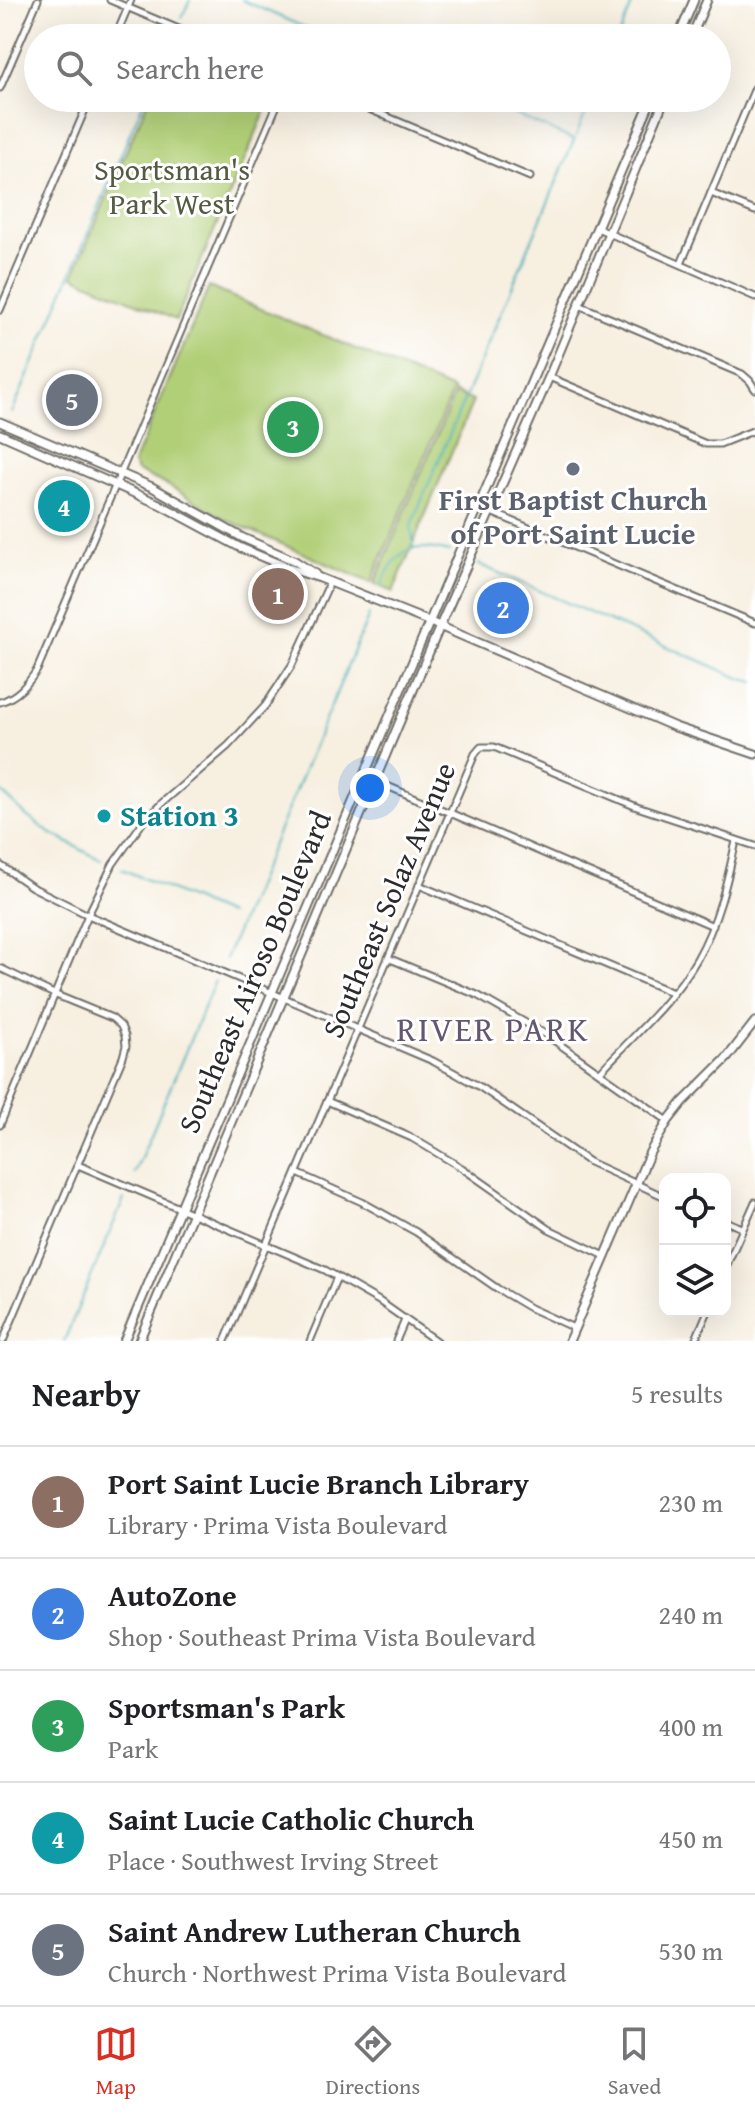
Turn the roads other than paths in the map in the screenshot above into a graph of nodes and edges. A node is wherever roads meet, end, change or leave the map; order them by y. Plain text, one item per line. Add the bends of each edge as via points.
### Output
1 (38, 0) edge
2 (110, 0) edge
3 (131, 0) edge
4 (694, 0) edge
5 (707, 0) edge
6 (128, 8) junction
7 (28, 24) edge
8 (121, 24) edge
9 (166, 24) edge
10 (684, 24) edge
11 (697, 24) edge
12 (24, 32) edge
13 (0, 88) edge
14 (755, 88) edge
15 (84, 112) edge
16 (274, 112) edge
17 (376, 112) edge
18 (646, 112) edge
19 (659, 112) edge
20 (530, 177) dead end
21 (711, 193) junction
22 (755, 211) edge
23 (597, 228) junction
24 (608, 233) junction
25 (681, 264) junction
26 (755, 297) edge
27 (578, 305) junction
28 (0, 310) edge
29 (549, 377) junction
30 (755, 389) edge
31 (0, 422) edge
32 (755, 430) edge
33 (0, 434) edge
34 (121, 473) junction
35 (116, 485) junction
36 (479, 507) junction
37 (490, 511) junction
38 (320, 578) junction
39 (330, 582) junction
40 (430, 622) junction
41 (755, 623) edge
42 (440, 626) junction
43 (0, 702) edge
44 (755, 754) edge
45 (364, 776) junction
46 (376, 782) junction
47 (450, 812) junction
48 (736, 841) junction
49 (755, 846) edge
50 (0, 865) edge
51 (419, 885) junction
52 (317, 887) junction
53 (329, 892) junction
54 (88, 915) junction
55 (713, 926) junction
56 (388, 958) junction
57 (0, 968) edge
58 (272, 993) junction
59 (673, 993) junction
60 (56, 995) junction
61 (284, 998) junction
62 (755, 1022) edge
63 (358, 1028) junction
64 (600, 1072) junction
65 (229, 1096) junction
66 (240, 1101) junction
67 (327, 1101) junction
68 (668, 1121) junction
69 (0, 1125) edge
70 (78, 1165) junction
71 (297, 1173) junction
72 (635, 1185) junction
73 (659, 1195) edge
74 (755, 1202) edge
75 (181, 1209) junction
76 (193, 1214) junction
77 (731, 1223) edge
78 (742, 1228) junction
79 (266, 1245) junction
80 (731, 1255) edge
81 (605, 1256) junction
82 (337, 1277) junction
83 (705, 1317) edge
84 (405, 1320) junction
85 (574, 1328) junction
86 (3, 1341) edge
87 (124, 1341) edge
88 (139, 1341) edge
89 (225, 1341) edge
90 (310, 1341) edge
91 (396, 1341) edge
92 (436, 1341) edge
93 (569, 1341) edge
94 (695, 1341) edge

1 - 7 street
2 - 6 street
3 - 6 street
4 - 10 main road
5 - 11 main road
6 - 8 street
6 - 9 street
12 - 13 street
14 - 21 street
15 - 28 street
16 - 34 street
17 - 20 street
18 - 23 main road, Southeast Airoso Boulevard
19 - 24 main road, Southeast Airoso Boulevard
21 - 22 street
21 - 25 street
23 - 24 street
23 - 36 main road, Southeast Airoso Boulevard
24 - 25 street
24 - 27 main road, Southeast Airoso Boulevard
25 - 26 street
27 - 29 main road, Southeast Airoso Boulevard
27 - 30 street via 742,374
29 - 32 street via 706,444
29 - 37 main road, Southeast Airoso Boulevard
31 - 34 main road
33 - 35 main road
34 - 35 street
34 - 38 main road
35 - 38 main road via 232,545
35 - 43 street via 37,670 24,689
36 - 37 street
36 - 40 main road, Southeast Airoso Boulevard
37 - 41 street
37 - 42 main road, Southeast Airoso Boulevard
38 - 39 main road
39 - 40 main road
39 - 54 street via 279,686 228,746 143,822 113,864
40 - 42 main road
40 - 45 main road, Southeast Airoso Boulevard
42 - 44 main road via 675,727
42 - 46 main road, Southeast Airoso Boulevard
45 - 46 street
45 - 52 main road, Southeast Airoso Boulevard
46 - 47 street
46 - 53 main road, Southeast Airoso Boulevard
47 - 48 street, Southeast Solaz Avenue via 475,754 481,747 494,747 637,807
47 - 51 street, Southeast Solaz Avenue
47 - 55 street
48 - 49 street, Southeast Solaz Avenue
48 - 55 street
50 - 54 street
51 - 56 street, Southeast Solaz Avenue
51 - 59 street
52 - 53 main road
52 - 58 main road, Southeast Airoso Boulevard
53 - 61 main road, Southeast Airoso Boulevard
54 - 58 street
54 - 60 street
55 - 59 street
56 - 63 street, Southeast Solaz Avenue
56 - 64 street via 477,995
57 - 60 street
58 - 61 street
58 - 65 main road, Southeast Airoso Boulevard
59 - 64 street
60 - 69 street
60 - 70 street via 112,1018 125,1036 123,1057
61 - 63 street
61 - 66 main road, Southeast Airoso Boulevard
62 - 68 main road
63 - 67 street, Southeast Solaz Avenue
63 - 72 street via 480,1087 589,1162
64 - 68 street
65 - 66 main road
65 - 75 main road, Southeast Airoso Boulevard
66 - 76 main road, Southeast Airoso Boulevard
67 - 71 street, Southeast Solaz Avenue
67 - 81 street via 412,1138 549,1229
68 - 72 main road
70 - 75 street
70 - 86 street
71 - 79 street, Southeast Solaz Avenue
71 - 85 street via 416,1232 498,1289
72 - 73 street
72 - 81 main road
74 - 78 street
75 - 76 street
75 - 87 main road, Southeast Airoso Boulevard
76 - 79 street
76 - 88 main road, Southeast Airoso Boulevard
77 - 78 street
78 - 80 street
79 - 82 street
79 - 89 street, Southeast Solaz Avenue
81 - 85 main road
82 - 84 street
82 - 90 street
83 - 94 street
84 - 91 street
84 - 92 street
85 - 93 main road

